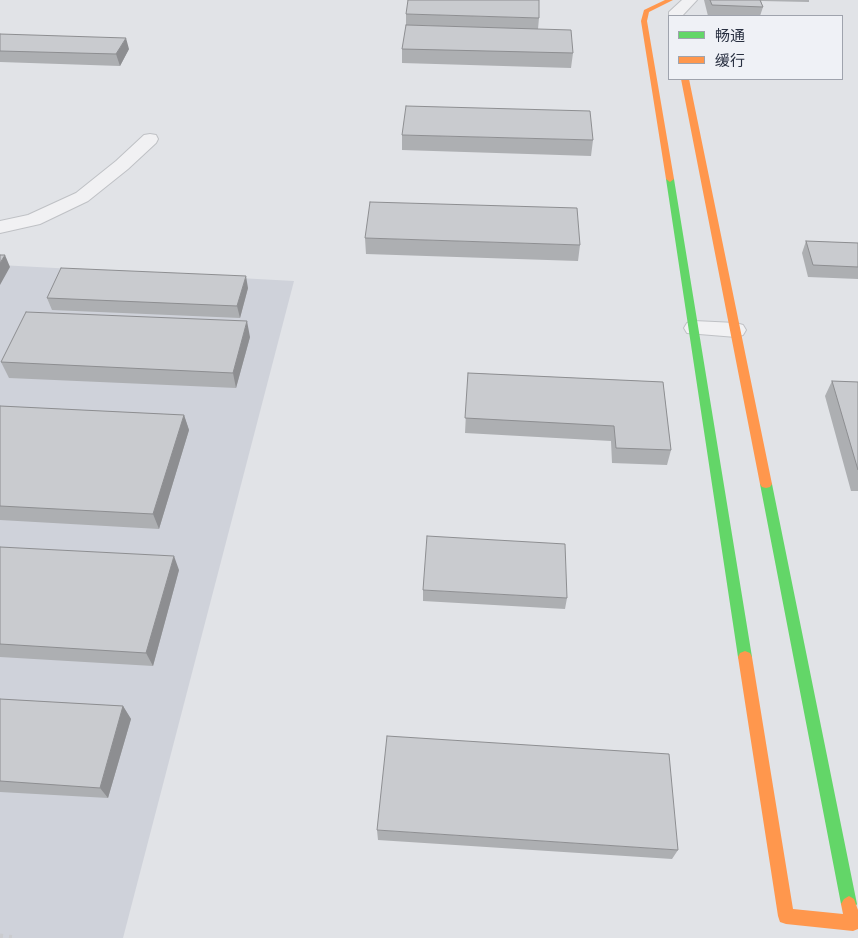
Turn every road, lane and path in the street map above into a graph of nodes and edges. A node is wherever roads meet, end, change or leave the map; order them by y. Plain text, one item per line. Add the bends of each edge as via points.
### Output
1 (670, 0) edge
2 (690, 0) edge
3 (675, 15) edge
4 (685, 80) edge
5 (150, 138) dead end
6 (0, 227) edge
7 (694, 328) junction
8 (736, 330) junction

1 - 7 street via 646,11 644,20
2 - 3 street
4 - 8 street
5 - 6 street via 82,197 33,220
7 - 8 street
7 - 8 street via 786,916 853,923

